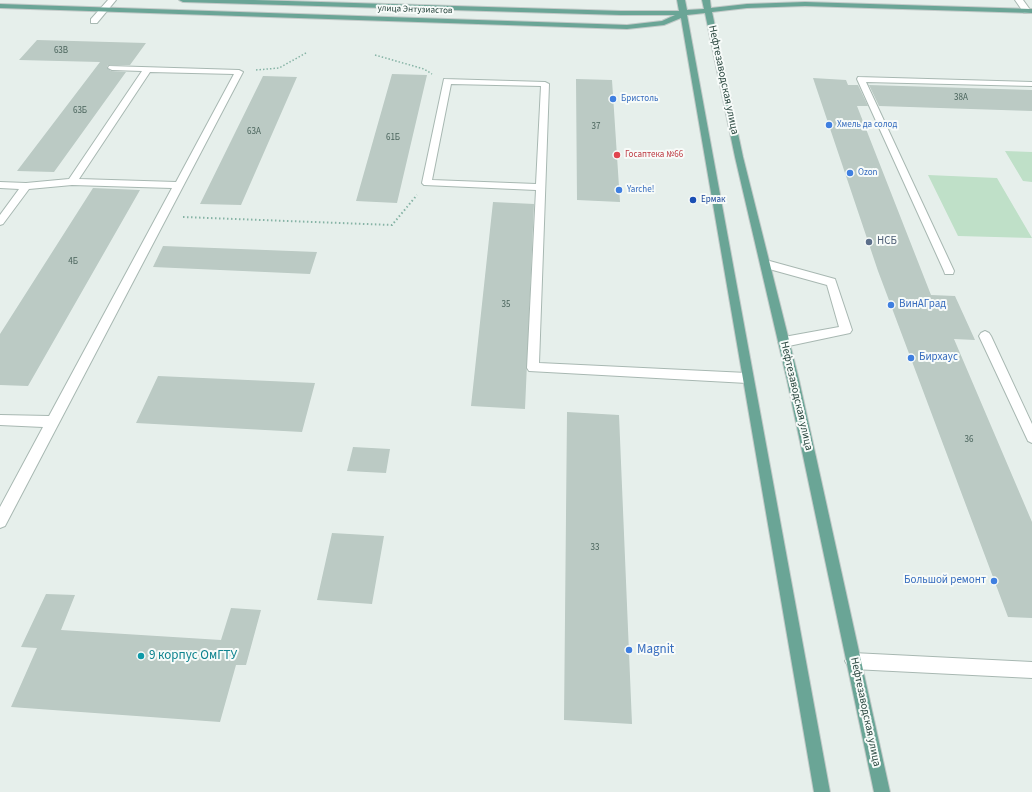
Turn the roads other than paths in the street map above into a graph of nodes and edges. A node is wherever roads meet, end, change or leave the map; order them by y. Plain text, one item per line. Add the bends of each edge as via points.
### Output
1 (112, 0) edge
2 (183, 0) edge
3 (680, 0) edge
4 (1019, 0) edge
5 (0, 6) edge
6 (707, 6) edge
7 (104, 8) junction
8 (1030, 11) edge
9 (683, 13) junction
10 (94, 21) dead end
11 (112, 68) dead end
12 (148, 69) junction
13 (1032, 84) edge
14 (72, 182) junction
15 (0, 185) edge
16 (180, 185) junction
17 (26, 186) junction
18 (541, 187) junction
19 (0, 222) edge
20 (766, 264) junction
21 (949, 271) dead end
22 (985, 336) dead end
23 (784, 342) junction
24 (747, 378) junction
25 (0, 420) edge
26 (52, 422) junction
27 (1032, 437) edge
28 (0, 521) edge
29 (854, 661) junction
30 (1032, 670) edge
31 (822, 792) edge
32 (882, 792) edge

1 - 7 lane
2 - 9 main road, улица Энтузиастов
3 - 9 main road
4 - 8 lane
5 - 7 main road, улица Энтузиастов
6 - 8 main road, улица Энтузиастов via 805,4
6 - 9 main road, улица Энтузиастов
6 - 20 main road, Нефтезаводская улица
7 - 9 main road, улица Энтузиастов via 627,27 664,23
7 - 10 lane
9 - 24 main road
11 - 12 lane
12 - 14 lane
12 - 16 lane via 240,72
13 - 21 lane via 861,80
14 - 16 lane
14 - 17 lane
15 - 17 lane
16 - 26 lane
17 - 19 lane
18 - 18 lane via 545,84 447,81 427,183
18 - 24 lane via 533,368
20 - 23 main road, Нефтезаводская улица
20 - 23 lane via 831,282 846,330
22 - 27 lane
23 - 29 main road, Нефтезаводская улица
24 - 31 main road
25 - 26 lane
26 - 28 lane
29 - 30 lane
29 - 32 main road, Нефтезаводская улица

